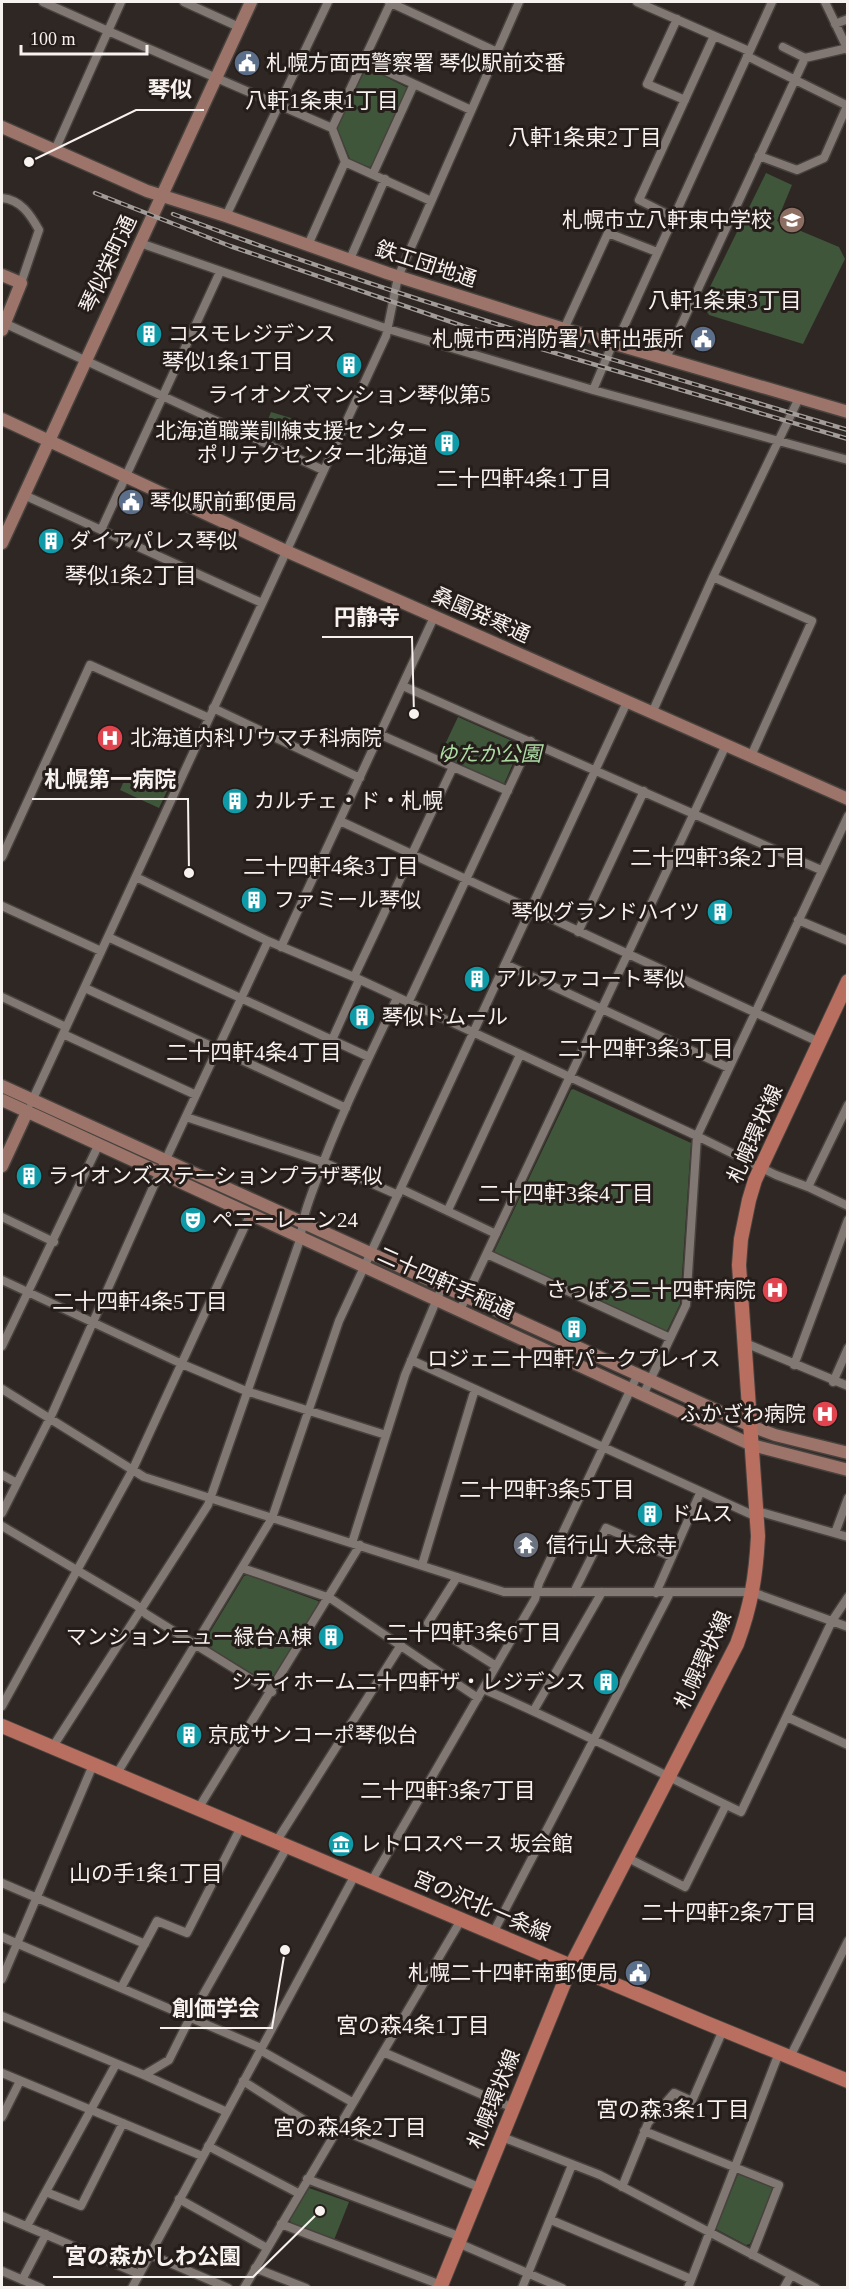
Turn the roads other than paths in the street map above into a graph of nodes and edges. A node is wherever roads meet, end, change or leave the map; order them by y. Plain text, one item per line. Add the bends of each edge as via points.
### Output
1 (43, 2) edge
2 (121, 2) edge
3 (184, 2) edge
4 (251, 2) edge
5 (328, 2) edge
6 (390, 2) edge
7 (516, 2) edge
8 (771, 2) edge
9 (825, 2) edge
10 (642, 3) edge
11 (676, 19) junction
12 (848, 19) edge
13 (836, 24) junction
14 (239, 27) junction
15 (108, 31) junction
16 (714, 36) junction
17 (783, 47) dead end
18 (847, 49) edge
19 (497, 52) junction
20 (748, 54) junction
21 (805, 58) junction
22 (364, 61) junction
23 (217, 79) junction
24 (794, 79) junction
25 (414, 84) junction
26 (685, 100) junction
27 (279, 104) junction
28 (847, 106) edge
29 (471, 110) junction
30 (2, 127) edge
31 (332, 128) junction
32 (55, 150) junction
33 (759, 156) junction
34 (345, 162) junction
35 (373, 174) junction
36 (385, 179) junction
37 (162, 194) junction
38 (2, 198) edge
39 (431, 201) junction
40 (226, 216) junction
41 (673, 217) junction
42 (140, 243) junction
43 (308, 245) junction
44 (657, 252) junction
45 (350, 260) junction
46 (220, 272) junction
47 (2, 275) edge
48 (398, 277) junction
49 (21, 283) junction
50 (3, 327) edge
51 (388, 329) junction
52 (564, 329) junction
53 (615, 344) junction
54 (666, 358) junction
55 (85, 361) junction
56 (593, 390) junction
57 (162, 398) junction
58 (799, 398) junction
59 (848, 412) edge
60 (2, 419) edge
61 (780, 440) junction
62 (48, 441) junction
63 (848, 460) edge
64 (322, 470) junction
65 (126, 476) junction
66 (24, 495) junction
67 (101, 530) junction
68 (2, 543) edge
69 (286, 551) junction
70 (713, 577) junction
71 (262, 603) junction
72 (435, 615) junction
73 (403, 686) junction
74 (627, 702) junction
75 (213, 708) junction
76 (652, 713) junction
77 (209, 718) junction
78 (381, 735) junction
79 (531, 741) junction
80 (726, 745) junction
81 (751, 756) junction
82 (453, 767) junction
83 (596, 770) junction
84 (360, 778) junction
85 (508, 791) junction
86 (644, 791) junction
87 (848, 799) edge
88 (694, 814) junction
89 (848, 816) edge
90 (340, 821) junction
91 (412, 855) junction
92 (2, 857) edge
93 (821, 870) junction
94 (136, 877) junction
95 (466, 880) junction
96 (2, 906) edge
97 (530, 910) junction
98 (798, 920) junction
99 (578, 932) junction
100 (108, 937) junction
101 (268, 940) junction
102 (848, 941) edge
103 (281, 946) junction
104 (101, 951) junction
105 (628, 955) junction
106 (505, 964) junction
107 (357, 979) junction
108 (848, 981) edge
109 (85, 988) junction
110 (2, 997) edge
111 (240, 998) junction
112 (397, 998) junction
113 (408, 1003) junction
114 (602, 1009) junction
115 (755, 1013) junction
116 (65, 1031) junction
117 (473, 1033) junction
118 (332, 1040) junction
119 (819, 1042) junction
120 (217, 1048) junction
121 (520, 1055) junction
122 (369, 1057) junction
123 (729, 1068) junction
124 (569, 1078) junction
125 (2, 1086) edge
126 (196, 1095) junction
127 (2, 1100) edge
128 (848, 1105) edge
129 (30, 1106) junction
130 (346, 1108) junction
131 (186, 1117) junction
132 (697, 1136) junction
133 (98, 1146) junction
134 (166, 1161) junction
135 (323, 1162) junction
136 (2, 1166) edge
137 (760, 1167) junction
138 (159, 1174) junction
139 (808, 1187) junction
140 (399, 1192) junction
141 (848, 1206) edge
142 (448, 1210) junction
143 (250, 1215) junction
144 (2, 1217) edge
145 (848, 1220) edge
146 (302, 1222) junction
147 (496, 1234) junction
148 (301, 1237) junction
149 (54, 1242) junction
150 (371, 1254) junction
151 (487, 1254) junction
152 (365, 1268) junction
153 (2, 1280) edge
154 (28, 1293) junction
155 (439, 1293) junction
156 (466, 1298) junction
157 (460, 1310) junction
158 (93, 1323) junction
159 (670, 1338) junction
160 (745, 1343) junction
161 (2, 1346) edge
162 (848, 1348) edge
163 (411, 1360) junction
164 (182, 1364) junction
165 (794, 1365) junction
166 (637, 1376) junction
167 (650, 1382) junction
168 (834, 1382) junction
169 (848, 1386) edge
170 (2, 1389) edge
171 (475, 1389) junction
172 (631, 1389) junction
173 (246, 1391) junction
174 (643, 1395) junction
175 (308, 1412) junction
176 (50, 1419) junction
177 (751, 1426) junction
178 (386, 1435) junction
179 (752, 1445) junction
180 (603, 1448) junction
181 (848, 1454) edge
182 (848, 1470) edge
183 (132, 1471) junction
184 (2, 1475) edge
185 (17, 1483) junction
186 (700, 1493) junction
187 (210, 1497) junction
188 (848, 1498) edge
189 (2, 1513) edge
190 (757, 1514) junction
191 (272, 1518) junction
192 (2, 1526) edge
193 (835, 1533) junction
194 (848, 1537) edge
195 (356, 1544) junction
196 (672, 1557) junction
197 (422, 1565) junction
198 (242, 1568) junction
199 (77, 1570) junction
200 (457, 1577) junction
201 (537, 1592) junction
202 (574, 1592) junction
203 (602, 1592) junction
204 (752, 1592) junction
205 (656, 1593) junction
206 (670, 1593) junction
207 (848, 1597) edge
208 (330, 1598) junction
209 (141, 1610) junction
210 (832, 1621) junction
211 (848, 1627) edge
212 (195, 1644) junction
213 (401, 1646) junction
214 (496, 1666) junction
215 (483, 1689) junction
216 (272, 1692) junction
217 (478, 1698) junction
218 (2, 1706) edge
219 (534, 1710) junction
220 (787, 1717) junction
221 (3, 1730) edge
222 (596, 1738) junction
223 (848, 1745) edge
224 (52, 1748) junction
225 (93, 1765) junction
226 (116, 1774) junction
227 (669, 1777) junction
228 (726, 1805) junction
229 (198, 1809) junction
230 (241, 1827) junction
231 (281, 1844) junction
232 (626, 1857) junction
233 (355, 1875) junction
234 (2, 1882) edge
235 (371, 1882) junction
236 (37, 1898) junction
237 (460, 1920) junction
238 (493, 1934) junction
239 (2, 1937) edge
240 (848, 1941) edge
241 (17, 1944) junction
242 (145, 1944) junction
243 (571, 1966) junction
244 (2, 1979) edge
245 (121, 1988) junction
246 (2, 2016) edge
247 (190, 2018) junction
248 (723, 2030) junction
249 (261, 2049) junction
250 (382, 2052) junction
251 (785, 2055) junction
252 (116, 2064) junction
253 (2, 2073) edge
254 (144, 2075) junction
255 (20, 2081) junction
256 (243, 2081) junction
257 (848, 2081) edge
258 (352, 2102) junction
259 (513, 2108) junction
260 (90, 2110) junction
261 (227, 2112) junction
262 (2, 2116) edge
263 (123, 2123) junction
264 (337, 2128) junction
265 (644, 2131) junction
266 (331, 2137) junction
267 (502, 2137) junction
268 (208, 2145) junction
269 (202, 2156) junction
270 (573, 2165) junction
271 (734, 2167) junction
272 (307, 2179) junction
273 (622, 2187) junction
274 (481, 2188) junction
275 (46, 2192) junction
276 (298, 2193) junction
277 (179, 2199) junction
278 (2, 2218) edge
279 (551, 2220) junction
280 (281, 2224) junction
281 (27, 2226) junction
282 (709, 2233) junction
283 (46, 2235) junction
284 (459, 2240) junction
285 (267, 2248) junction
286 (149, 2254) junction
287 (752, 2255) junction
288 (255, 2268) junction
289 (2, 2271) edge
290 (528, 2273) junction
291 (139, 2274) junction
292 (791, 2275) junction
293 (21, 2279) junction
294 (690, 2283) edge
295 (440, 2286) edge
296 (14, 2288) edge
297 (41, 2288) edge
298 (132, 2288) edge
299 (228, 2288) edge
300 (244, 2288) edge
301 (306, 2288) edge
302 (522, 2288) edge
303 (562, 2288) edge
304 (784, 2288) edge
305 (816, 2288) edge

1 - 15 street
2 - 15 street
3 - 14 street
4 - 14 street, 琴似栄町通
5 - 27 street
6 - 19 street
6 - 22 street
7 - 19 street
8 - 20 street
9 - 13 street
10 - 11 street
11 - 16 street
11 - 26 street via 647,84
12 - 13 street
13 - 18 street
14 - 23 street, 琴似栄町通
15 - 23 street
15 - 32 street
16 - 20 street
16 - 26 street
17 - 21 street
18 - 21 street
19 - 29 street
20 - 24 street
20 - 41 street
21 - 24 street
22 - 25 street
22 - 31 street
23 - 27 street
23 - 37 street, 琴似栄町通
24 - 28 street
24 - 33 street
25 - 29 street
25 - 35 street
26 - 41 street via 639,200
27 - 31 street
27 - 40 street
28 - 33 street via 824,158 797,170
29 - 39 street
30 - 32 street, 鉄工団地通
31 - 34 street
32 - 37 street, 鉄工団地通
33 - 54 street
34 - 35 street
34 - 43 street
35 - 36 street
36 - 39 street
36 - 45 street
37 - 40 street, 鉄工団地通
37 - 42 street, 琴似栄町通
38 - 49 street via 19,203 39,230
39 - 48 street
40 - 43 street, 鉄工団地通
41 - 44 street
42 - 46 street
42 - 55 street, 琴似栄町通
43 - 45 street, 鉄工団地通
44 - 52 street via 608,232
44 - 53 street
45 - 48 street, 鉄工団地通
46 - 51 street
46 - 57 street
47 - 49 street
48 - 51 street
48 - 52 street, 鉄工団地通
49 - 50 street
50 - 55 street
51 - 56 street
51 - 64 street
52 - 53 street, 鉄工団地通
53 - 54 street, 鉄工団地通
53 - 56 street
54 - 58 street, 鉄工団地通
55 - 57 street
55 - 62 street, 琴似栄町通
56 - 61 street
57 - 64 street
57 - 65 street
58 - 59 street, 鉄工団地通
58 - 61 street
60 - 62 street, 桑園発寒通
61 - 63 street
61 - 70 street
62 - 65 street, 桑園発寒通
62 - 66 street, 琴似栄町通
64 - 69 street
65 - 67 street
65 - 69 street, 桑園発寒通
66 - 67 street
66 - 68 street, 琴似栄町通
67 - 71 street
69 - 71 street
69 - 72 street, 桑園発寒通
70 - 76 street
70 - 81 street via 812,621
71 - 75 street
72 - 73 street
72 - 74 street, 桑園発寒通
73 - 78 street
73 - 79 street
74 - 76 street, 桑園発寒通
74 - 83 street
75 - 77 street
75 - 84 street
76 - 80 street, 桑園発寒通
77 - 92 street via 90,665
77 - 94 street
78 - 82 street
78 - 84 street
79 - 83 street
79 - 85 street
80 - 81 street, 桑園発寒通
80 - 88 street
81 - 87 street, 桑園発寒通
82 - 85 street
82 - 91 street
83 - 86 street
83 - 97 street
84 - 90 street
85 - 95 street
86 - 88 street
86 - 99 street
88 - 93 street
88 - 105 street
89 - 93 street
90 - 91 street
90 - 103 street
91 - 95 street
91 - 107 street
93 - 98 street
94 - 100 street
94 - 101 street
95 - 97 street
95 - 113 street
96 - 104 street
97 - 99 street
97 - 106 street
98 - 102 street
98 - 115 street
99 - 105 street
100 - 104 street
100 - 111 street
101 - 103 street
101 - 111 street
103 - 107 street
104 - 109 street
105 - 114 street
105 - 115 street
106 - 114 street
106 - 117 street
107 - 112 street
107 - 118 street
108 - 119 main road, 札幌環状線
109 - 116 street
109 - 120 street
110 - 116 street
111 - 118 street
111 - 120 street
112 - 113 street
112 - 122 street
113 - 117 street
114 - 123 street
114 - 124 street
115 - 119 street
115 - 123 street
116 - 126 street
116 - 129 street
117 - 121 street
117 - 140 street
118 - 122 street
119 - 137 main road, 札幌環状線
120 - 126 street
120 - 130 street
121 - 124 street
121 - 142 street
122 - 130 street
123 - 132 street
124 - 132 street
124 - 147 street
125 - 129 street, 二十四軒手稲通
126 - 131 street
127 - 129 street, 二十四軒手稲通
128 - 139 street
129 - 133 street, 二十四軒手稲通
129 - 134 street, 二十四軒手稲通
129 - 136 street
130 - 135 street
131 - 134 street
131 - 135 street
132 - 137 street
132 - 159 street via 686,1305
133 - 138 street, 二十四軒手稲通
133 - 149 street
134 - 138 street
134 - 146 street, 二十四軒手稲通
135 - 140 street
135 - 146 street
137 - 139 street
137 - 160 main road, 札幌環状線 via 748,1200 741,1239
138 - 143 street, 二十四軒手稲通
138 - 158 street
139 - 141 street
140 - 142 street
140 - 150 street
142 - 147 street
143 - 148 street, 二十四軒手稲通
143 - 164 street
144 - 149 street
145 - 165 street
146 - 148 street
146 - 150 street, 二十四軒手稲通
147 - 151 street
148 - 152 street, 二十四軒手稲通
148 - 173 street
149 - 154 street
150 - 152 street
150 - 155 street, 二十四軒手稲通
151 - 156 street
151 - 159 street
152 - 155 street, 二十四軒手稲通
152 - 175 street via 339,1321
153 - 154 street
154 - 158 street
154 - 161 street
155 - 156 street, 二十四軒手稲通
155 - 157 street, 二十四軒手稲通
155 - 163 street
156 - 157 street
156 - 166 street, 二十四軒手稲通
157 - 172 street, 二十四軒手稲通
158 - 164 street
158 - 176 street
159 - 167 street
160 - 165 street
160 - 177 main road, 札幌環状線
162 - 168 street
163 - 171 street
163 - 178 street
164 - 173 street
164 - 183 street
165 - 168 street
166 - 167 street, 二十四軒手稲通
166 - 172 street
167 - 174 street
167 - 177 street, 二十四軒手稲通
168 - 169 street
170 - 176 street
171 - 180 street
171 - 197 street
172 - 174 street, 二十四軒手稲通
172 - 180 street
173 - 175 street
173 - 187 street
174 - 179 street, 二十四軒手稲通
175 - 178 street
175 - 191 street
176 - 183 street
176 - 185 street
177 - 179 main road, 札幌環状線
177 - 181 street, 二十四軒手稲通
178 - 195 street
179 - 182 street, 二十四軒手稲通
179 - 190 main road, 札幌環状線
180 - 186 street
180 - 201 street
183 - 187 street
183 - 199 street
184 - 185 street
185 - 189 street
186 - 190 street
186 - 196 street
187 - 191 street
187 - 209 street
188 - 193 street
190 - 193 street
190 - 204 main road, 札幌環状線
191 - 195 street
191 - 198 street
192 - 199 street
193 - 194 street
195 - 197 street
195 - 208 street
196 - 202 street via 606,1528
196 - 205 street
197 - 200 street
198 - 208 street
198 - 212 street
199 - 209 street
199 - 218 street
200 - 201 street via 504,1592
200 - 214 street via 428,1623
201 - 202 street
201 - 214 street
202 - 203 street
203 - 205 street
203 - 219 street
204 - 206 street
204 - 210 street
204 - 227 main road, 札幌環状線 via 737,1644
205 - 206 street
206 - 222 street
207 - 210 street
208 - 213 street
208 - 216 street
209 - 212 street
209 - 224 street
210 - 211 street
210 - 220 street
212 - 216 street
212 - 226 street
213 - 217 street
213 - 231 street
214 - 215 street
215 - 217 street
215 - 219 street
216 - 229 street
217 - 235 street
219 - 222 street
220 - 223 street
220 - 228 street via 741,1812
221 - 224 main road, 宮の沢北一条線
222 - 227 street
222 - 238 street
224 - 225 main road, 宮の沢北一条線
225 - 226 main road, 宮の沢北一条線
225 - 236 street
226 - 229 main road, 宮の沢北一条線
227 - 228 street
227 - 232 main road, 札幌環状線
228 - 232 street via 685,1887
229 - 230 main road, 宮の沢北一条線
230 - 231 main road, 宮の沢北一条線
230 - 242 street via 186,1934 157,1921
231 - 233 main road, 宮の沢北一条線
231 - 247 street
232 - 243 main road, 札幌環状線
233 - 235 main road, 宮の沢北一条線
233 - 249 street
234 - 236 street
235 - 237 main road, 宮の沢北一条線
236 - 241 street
236 - 242 street
237 - 238 main road, 宮の沢北一条線
237 - 250 street
238 - 243 main road, 宮の沢北一条線
239 - 241 street
240 - 251 street
241 - 244 street
241 - 245 street
242 - 245 street
243 - 248 main road, 宮の沢北一条線
243 - 259 main road, 札幌環状線
245 - 247 street
246 - 252 street
247 - 249 street
247 - 254 street via 168,2060
248 - 251 main road, 宮の沢北一条線
248 - 265 street via 692,2101 674,2093
249 - 256 street
249 - 258 street
250 - 258 street
250 - 259 street
251 - 257 main road, 宮の沢北一条線
251 - 271 street
252 - 254 street
252 - 260 street
253 - 255 street
254 - 261 street
255 - 260 street
255 - 262 street
256 - 261 street
256 - 266 street
258 - 264 street
259 - 267 main road, 札幌環状線
260 - 263 street
260 - 275 street
261 - 268 street
263 - 269 street
263 - 275 street via 81,2206
264 - 266 street
264 - 274 street
265 - 271 street
265 - 273 street
266 - 272 street
267 - 270 street
267 - 274 main road, 札幌環状線
268 - 269 street
268 - 276 street
269 - 277 street
270 - 273 street
270 - 279 street
271 - 282 street
271 - 287 street via 779,2185
272 - 276 street
272 - 284 street
273 - 282 street
274 - 284 main road, 札幌環状線
275 - 281 street
276 - 280 street
277 - 285 street
277 - 286 street
278 - 281 street
279 - 290 street
279 - 294 street
280 - 285 street
280 - 295 street
281 - 283 street
282 - 287 street
282 - 294 street
283 - 291 street
283 - 293 street
284 - 290 street
284 - 295 main road, 札幌環状線
285 - 288 street
286 - 291 street
286 - 299 street
287 - 292 street
288 - 300 street
288 - 301 street
289 - 293 street
290 - 302 street
290 - 303 street
291 - 298 street
292 - 304 street
292 - 305 street
293 - 296 street
293 - 297 street

